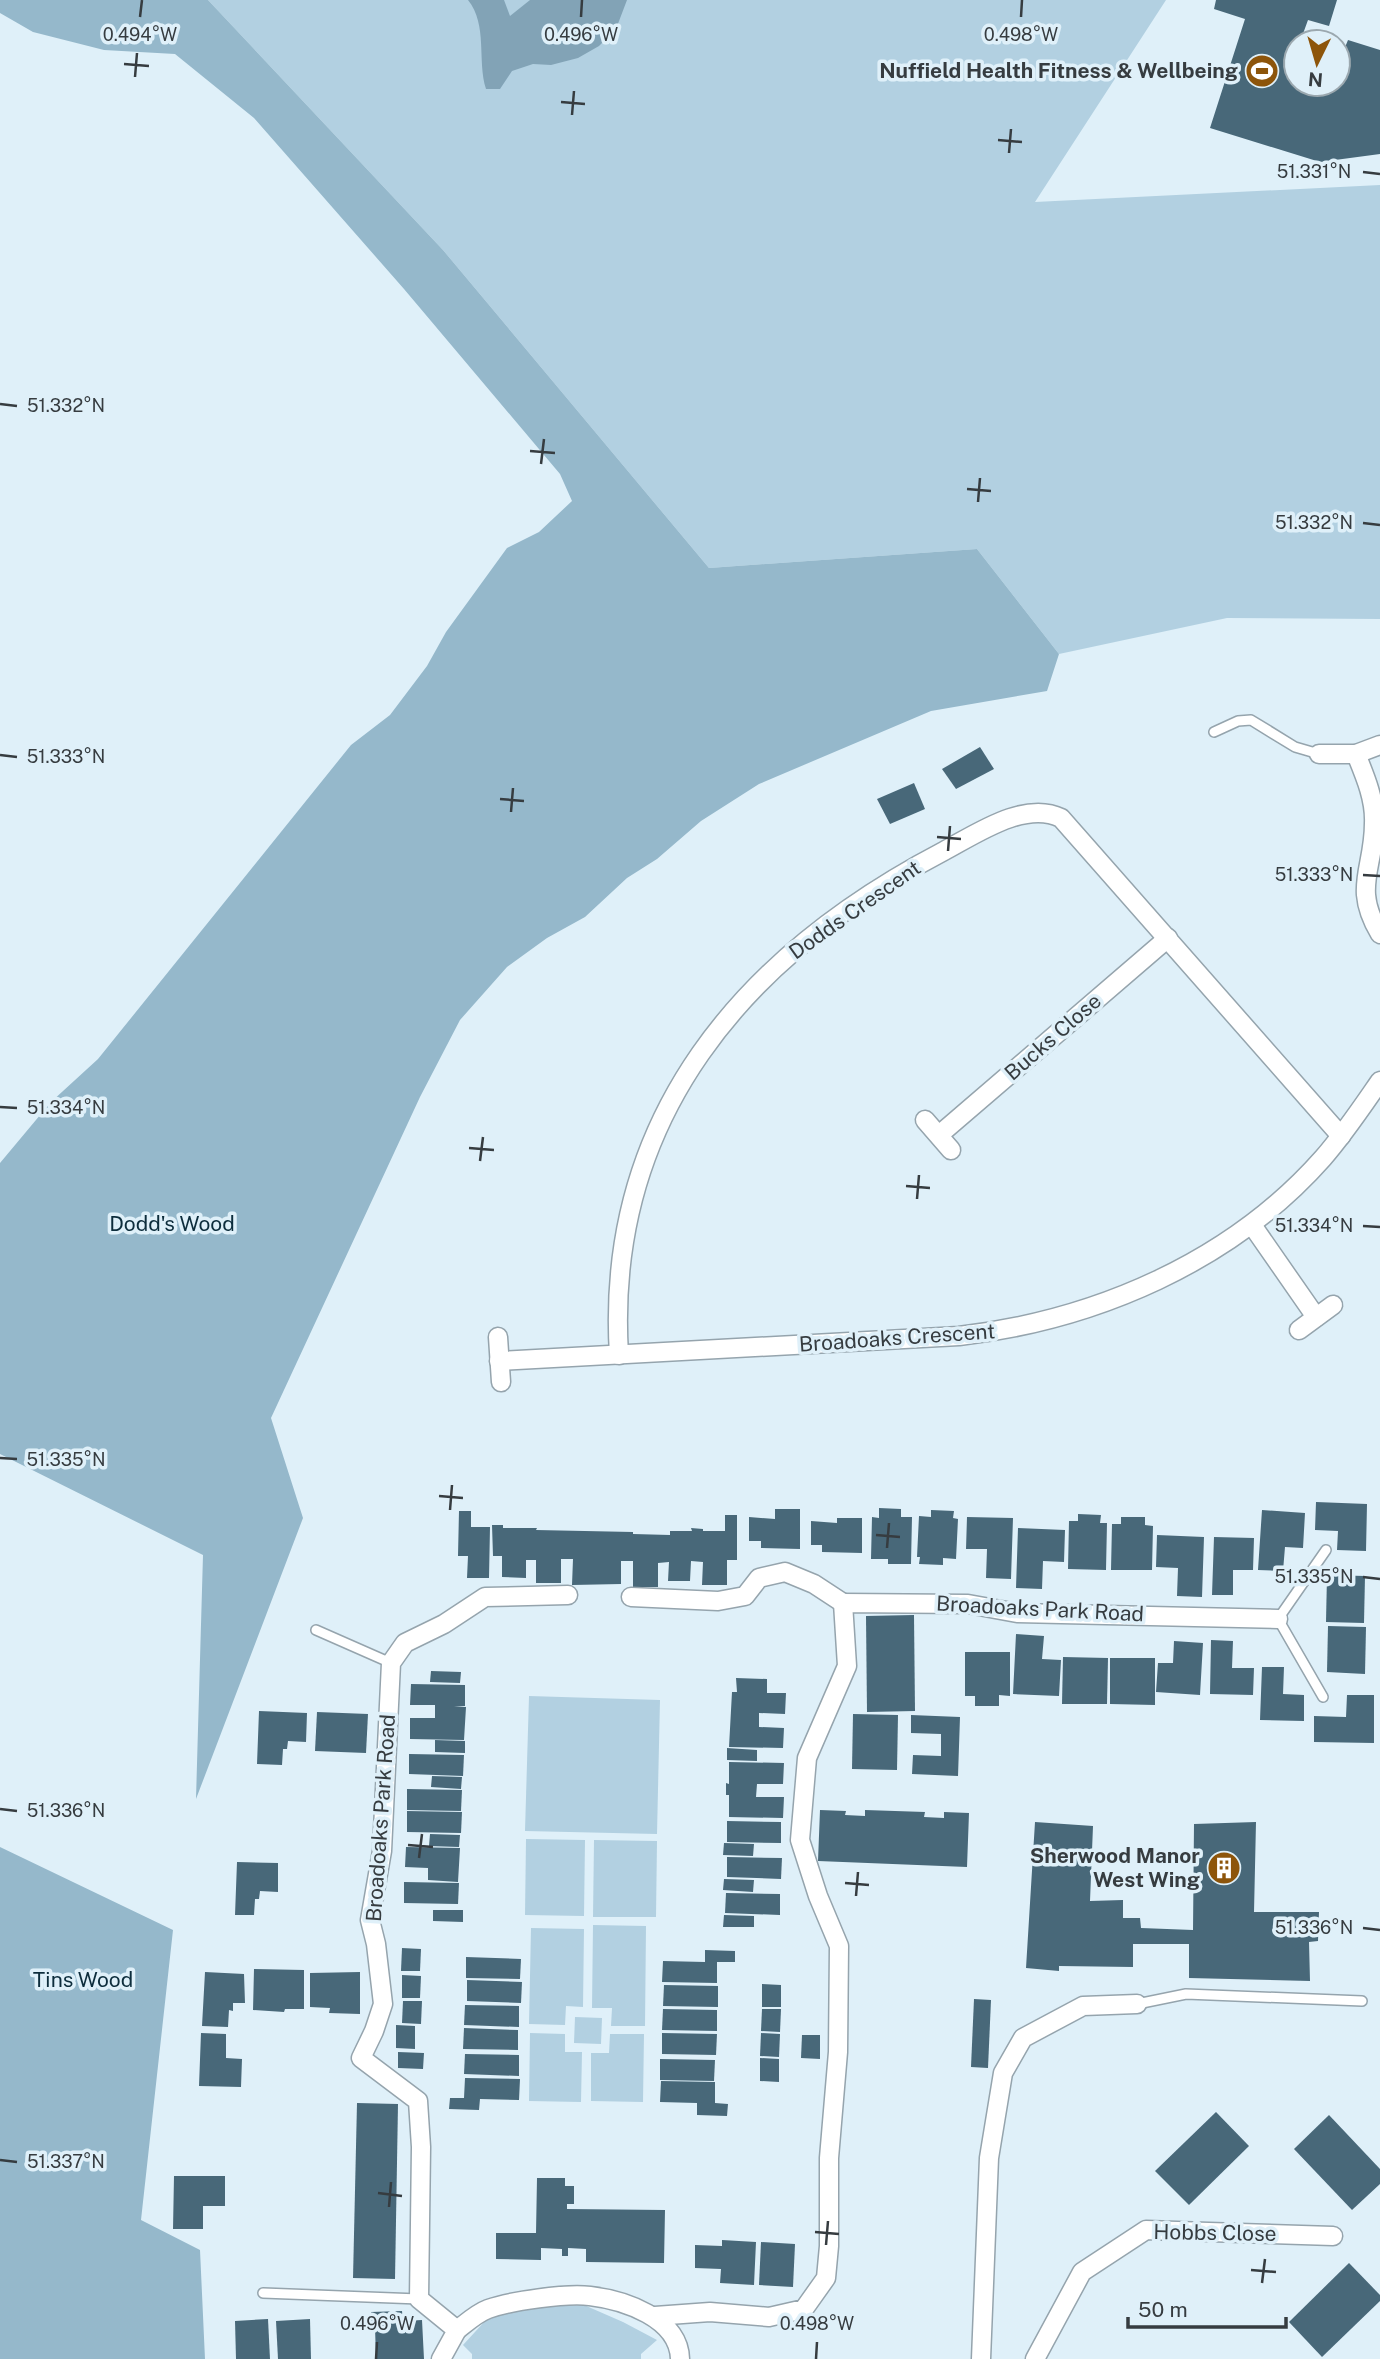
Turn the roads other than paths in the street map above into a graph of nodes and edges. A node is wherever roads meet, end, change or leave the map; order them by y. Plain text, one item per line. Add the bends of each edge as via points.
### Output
1 (1214, 732) dead end
2 (1380, 745) edge
3 (1319, 754) joint
4 (1356, 754) junction
5 (1380, 934) edge
6 (1168, 938) junction
7 (1380, 1081) edge
8 (925, 1120) dead end
9 (939, 1135) junction
10 (1341, 1136) junction
11 (951, 1150) dead end
12 (1252, 1225) junction
13 (1333, 1305) dead end
14 (1316, 1317) junction
15 (1299, 1330) dead end
16 (498, 1337) dead end
17 (619, 1355) junction
18 (499, 1361) junction
19 (500, 1382) dead end
20 (1326, 1550) dead end
21 (568, 1595) dead end
22 (631, 1597) dead end
23 (843, 1603) junction
24 (1278, 1619) junction
25 (316, 1630) dead end
26 (391, 1663) junction
27 (1323, 1697) dead end
28 (1362, 2001) dead end
29 (1136, 2004) joint
30 (1334, 2236) dead end
31 (263, 2293) dead end
32 (419, 2299) junction
33 (655, 2316) junction
34 (457, 2330) junction
35 (441, 2359) edge
36 (680, 2359) edge
37 (981, 2359) edge
38 (1035, 2359) edge

1 - 3 lane via 1251,720 1294,747
2 - 4 street
3 - 4 street
4 - 5 street via 1372,801 1374,823 1365,896
6 - 9 street, Bucks Close
6 - 10 street, Dodds Crescent
6 - 17 street, Dodds Crescent via 1061,818 1040,811 1016,816 925,861 813,935 765,975 721,1025 699,1054 652,1142 624,1231
7 - 10 street, Broadoaks Crescent
8 - 9 street
9 - 11 street
10 - 12 street, Broadoaks Crescent via 1301,1181
12 - 14 street
12 - 17 street, Broadoaks Crescent via 1150,1285 1073,1314 1000,1331
13 - 14 street
14 - 15 street
16 - 18 street
17 - 18 street, Broadoaks Crescent
18 - 19 street
20 - 24 lane
21 - 26 street via 485,1597 405,1643
22 - 23 street via 718,1601 744,1596 760,1578 785,1572
23 - 24 street, Broadoaks Park Road via 968,1604 1017,1612
23 - 33 street via 847,1666 807,1758 800,1840 839,1946 826,2278 804,2309 769,2317 710,2312
24 - 27 lane
25 - 26 lane
26 - 32 street, Broadoaks Park Road via 382,1851 370,1920 383,2004 361,2058 418,2101
28 - 29 lane via 1186,1994
29 - 37 street via 1083,2006 1071,2012 1023,2038 1003,2073 989,2158
30 - 38 street, Hobbs Close via 1146,2231 1082,2272
31 - 32 lane
32 - 34 street
33 - 34 street via 588,2295 528,2300 485,2310
33 - 36 street via 680,2351
34 - 35 street

